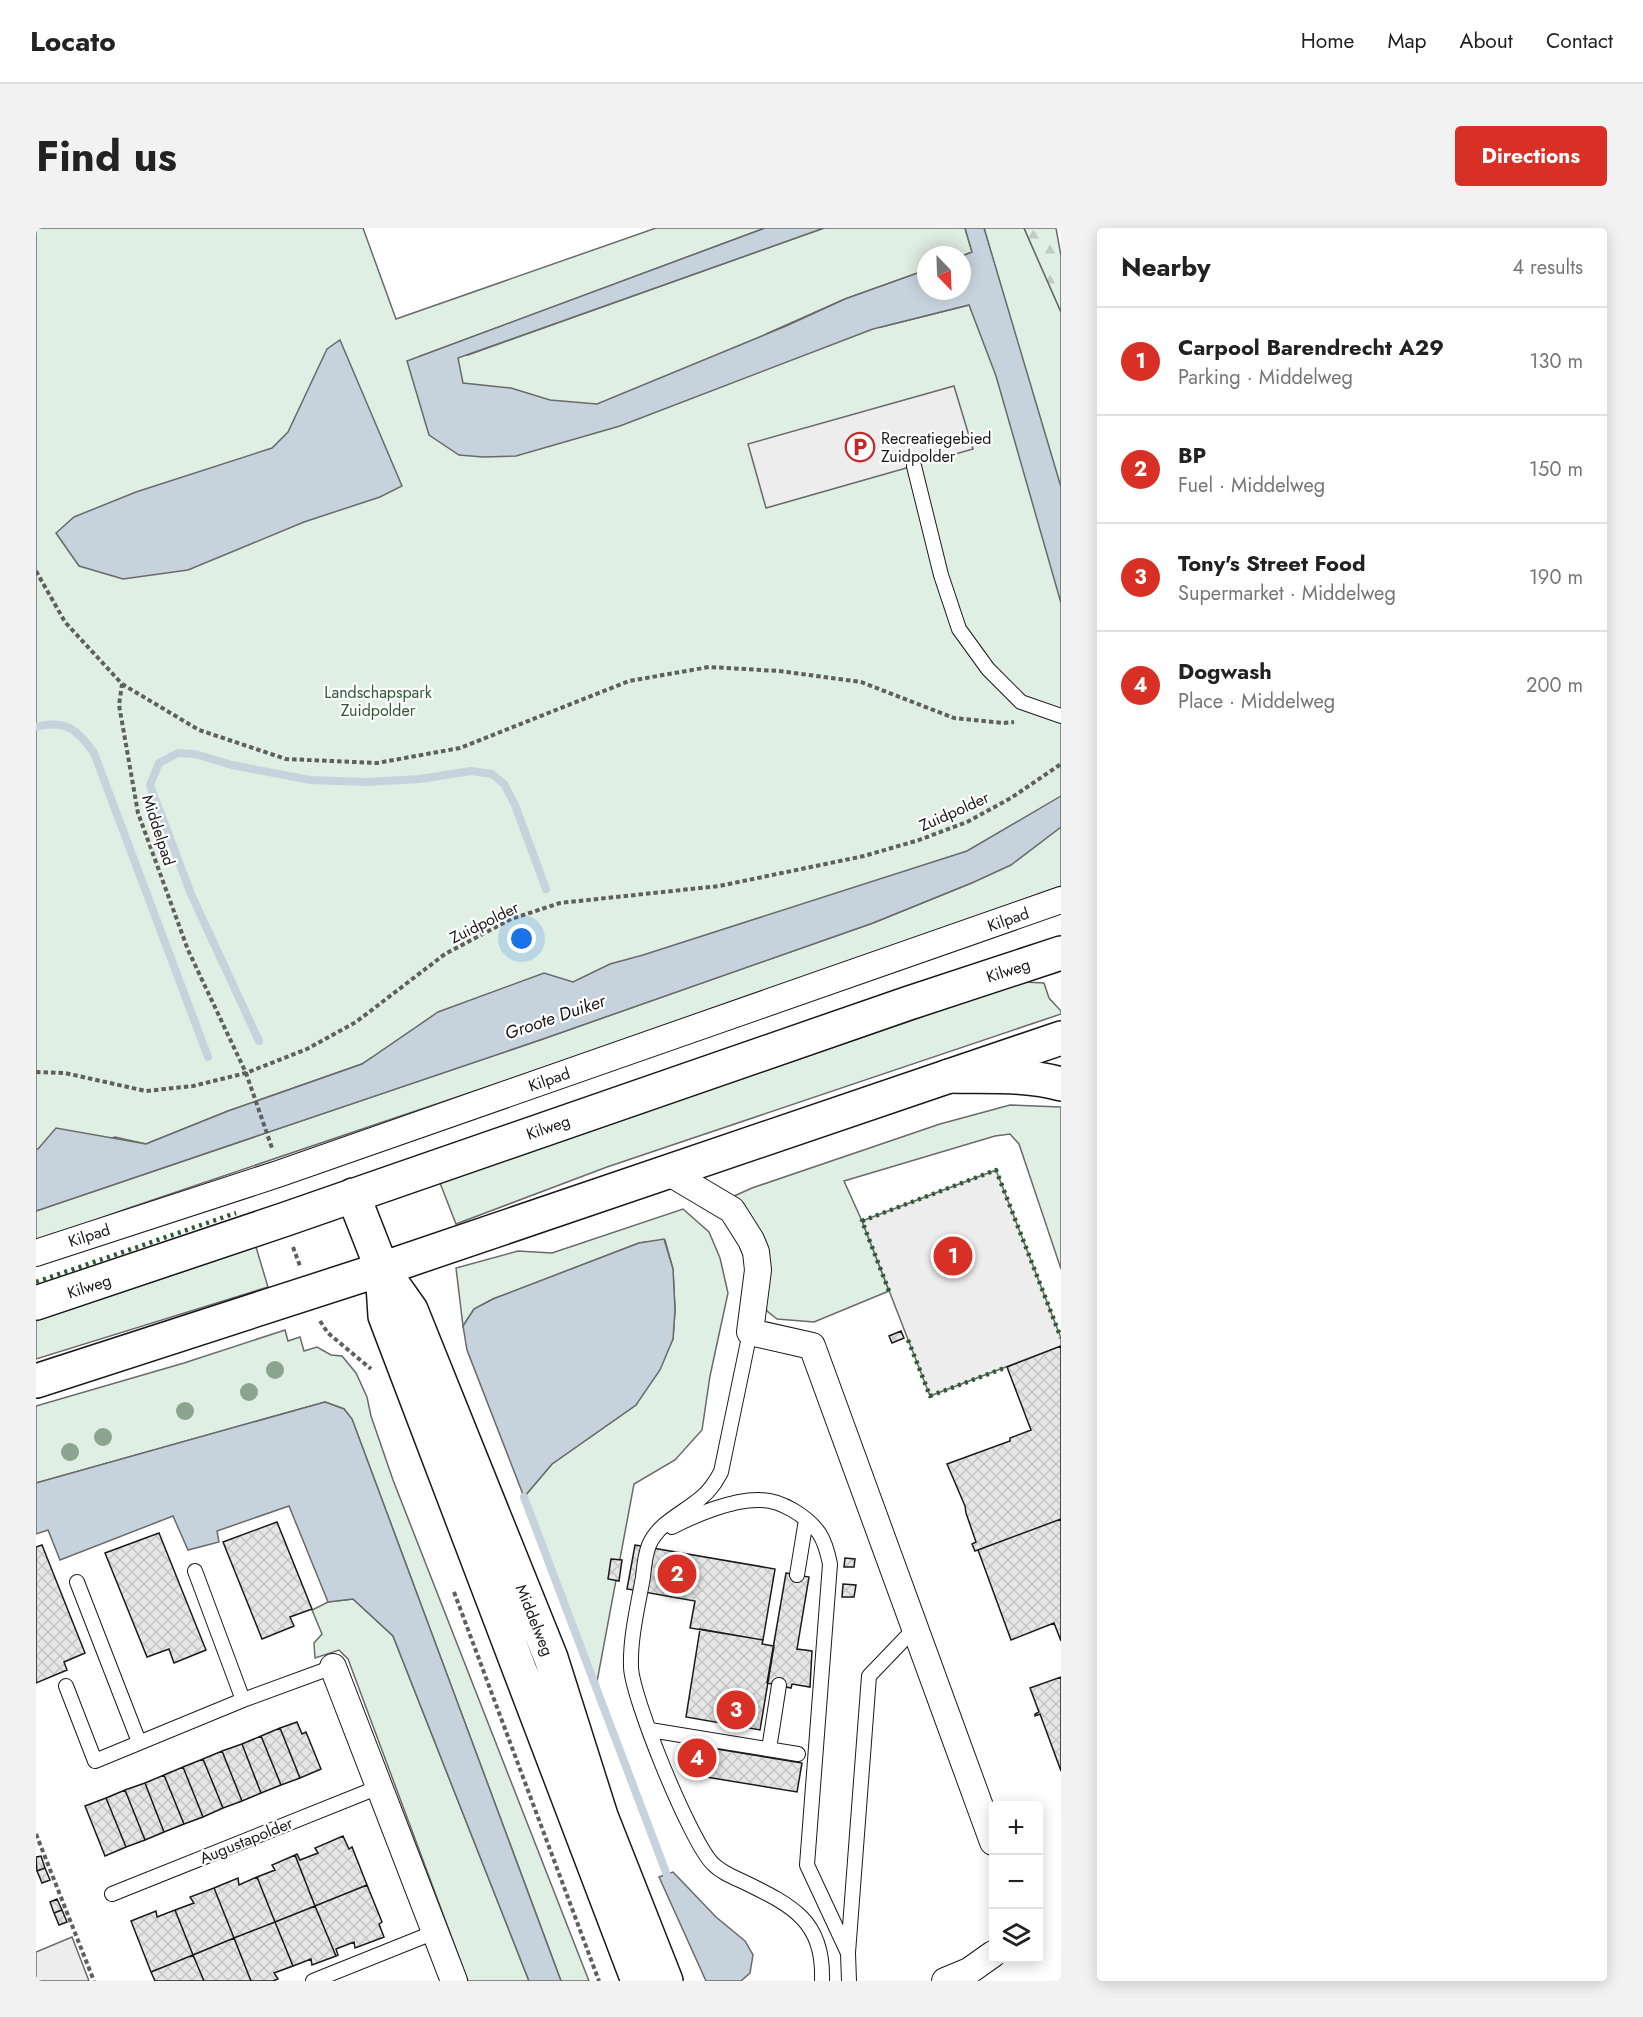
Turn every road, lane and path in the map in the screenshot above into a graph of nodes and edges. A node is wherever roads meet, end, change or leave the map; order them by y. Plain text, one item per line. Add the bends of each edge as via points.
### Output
1 (914, 466) dead end
2 (36, 572) edge
3 (122, 684) junction
4 (1061, 716) edge
5 (1015, 722) dead end
6 (1061, 764) edge
7 (1061, 900) edge
8 (1061, 953) edge
9 (1061, 1038) edge
10 (36, 1072) edge
11 (246, 1073) junction
12 (949, 1076) junction
13 (1061, 1084) edge
14 (271, 1143) dead end
15 (668, 1172) junction
16 (353, 1195) junction
17 (36, 1253) edge
18 (382, 1269) junction
19 (310, 1293) junction
20 (36, 1303) edge
21 (750, 1332) junction
22 (371, 1369) dead end
23 (36, 1382) edge
24 (806, 1520) junction
25 (653, 1537) junction
26 (195, 1571) dead end
27 (798, 1575) dead end
28 (76, 1582) dead end
29 (454, 1592) dead end
30 (915, 1628) junction
31 (333, 1667) joint
32 (779, 1685) dead end
33 (66, 1686) dead end
34 (243, 1700) junction
35 (650, 1730) junction
36 (139, 1743) junction
37 (769, 1749) junction
38 (798, 1754) dead end
39 (379, 1787) junction
40 (989, 1831) edge
41 (36, 1834) edge
42 (112, 1894) dead end
43 (435, 1932) junction
44 (848, 1953) junction
45 (989, 1957) edge
46 (94, 1981) edge
47 (313, 1981) edge
48 (454, 1981) edge
49 (599, 1981) edge
50 (638, 1981) edge
51 (666, 1981) edge
52 (822, 1981) edge
53 (849, 1981) edge
54 (945, 1981) edge

1 - 4 lane via 959,629 988,669 1021,702
2 - 3 path via 65,622
3 - 5 path via 199,730 286,759 377,763 460,748 629,681 709,667 861,682 954,718
3 - 11 path, Middelpad via 119,705 138,813 188,950
6 - 11 path, Zuidpolder via 967,822 864,856 718,886 560,903 512,919 446,954 356,1022 307,1049
7 - 17 street, Kilpad via 278,1173
8 - 16 main road, Kilweg
9 - 12 main road
10 - 11 path, Zuidpolder via 64,1073 147,1091 193,1086
11 - 14 path, Middelpad
12 - 13 main road via 1025,1078
12 - 15 main road
15 - 18 main road
15 - 21 street via 732,1210 751,1240 758,1270
16 - 18 main road, Middelweg
16 - 20 main road, Kilweg
18 - 19 main road
18 - 50 main road, Middelweg via 385,1317
18 - 51 main road, Middelweg via 411,1310 542,1636 601,1816
19 - 22 path via 328,1333
19 - 23 main road
21 - 25 lane via 721,1472 702,1498
21 - 30 street via 812,1346
24 - 25 lane via 774,1502 751,1500 698,1515
24 - 27 lane
24 - 44 lane via 819,1534 830,1564 807,1865
25 - 35 lane via 646,1559 631,1668
26 - 34 lane
28 - 36 lane
29 - 49 path
30 - 40 street
30 - 44 lane via 869,1676
31 - 34 lane
31 - 39 street
32 - 37 lane
33 - 36 lane via 95,1761
34 - 36 lane
35 - 37 lane
35 - 52 lane via 672,1786 711,1863 782,1901 802,1917 820,1947
37 - 38 lane
39 - 42 lane, Augustapolder
39 - 43 street
41 - 46 path
43 - 47 lane
43 - 48 street
44 - 53 lane
45 - 54 street

